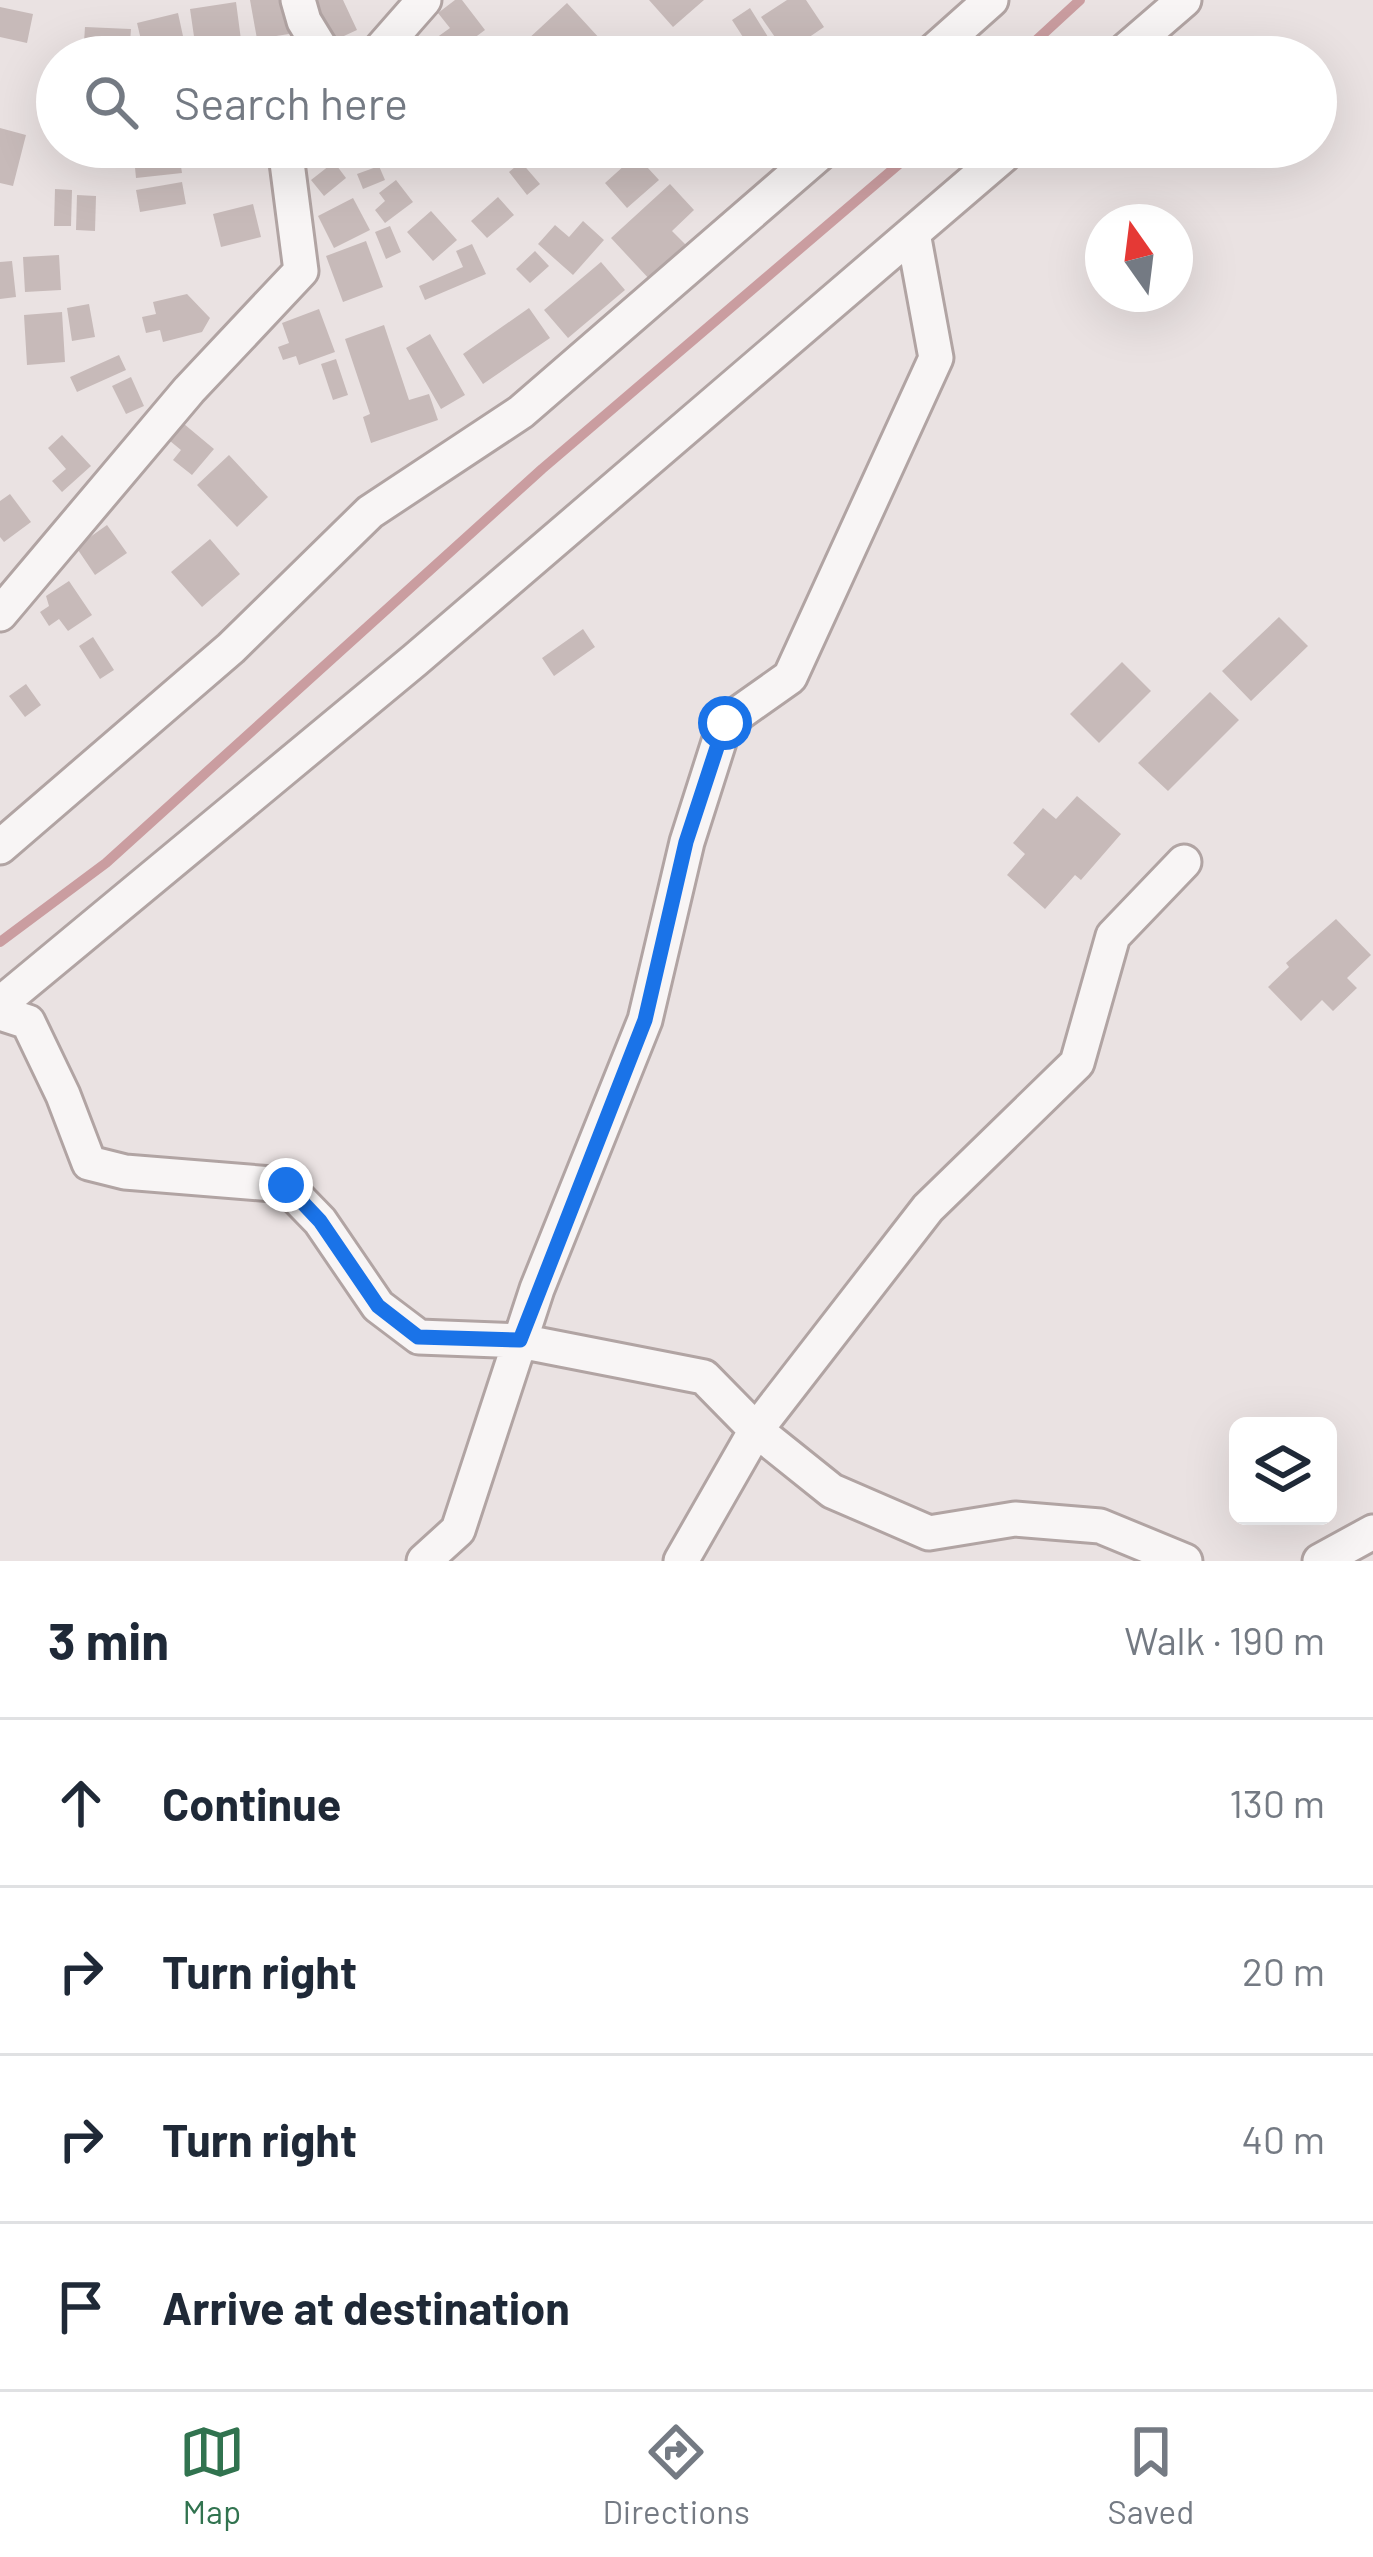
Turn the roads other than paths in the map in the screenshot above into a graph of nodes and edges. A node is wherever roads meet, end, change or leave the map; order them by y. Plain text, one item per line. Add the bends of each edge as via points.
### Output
1 (298, 0) edge
2 (424, 0) edge
3 (991, 0) edge
4 (1184, 0) edge
5 (313, 36) edge
6 (392, 36) edge
7 (951, 36) edge
8 (1142, 36) edge
9 (288, 168) edge
10 (803, 168) edge
11 (989, 168) edge
12 (913, 233) junction
13 (0, 614) edge
14 (0, 847) edge
15 (1184, 862) dead end
16 (0, 1008) edge
17 (520, 1340) junction
18 (756, 1430) junction
19 (1373, 1532) edge
20 (424, 1561) edge
21 (681, 1561) edge
22 (1184, 1561) edge
23 (1320, 1561) edge

1 - 5 street
2 - 6 street
3 - 7 street
4 - 8 street
9 - 13 street via 301,271
10 - 14 street via 521,412 370,512 231,648
11 - 12 street
12 - 16 street
12 - 17 street via 936,358 790,677 725,723 686,842 645,1020
15 - 18 street via 1113,936 1077,1063 928,1208
16 - 17 street via 28,1022 89,1163 286,1185 378,1306 418,1337
17 - 18 street via 704,1377
17 - 20 street via 458,1530
18 - 21 street
18 - 22 street via 832,1491 928,1533 1015,1519 1100,1526
19 - 23 street

